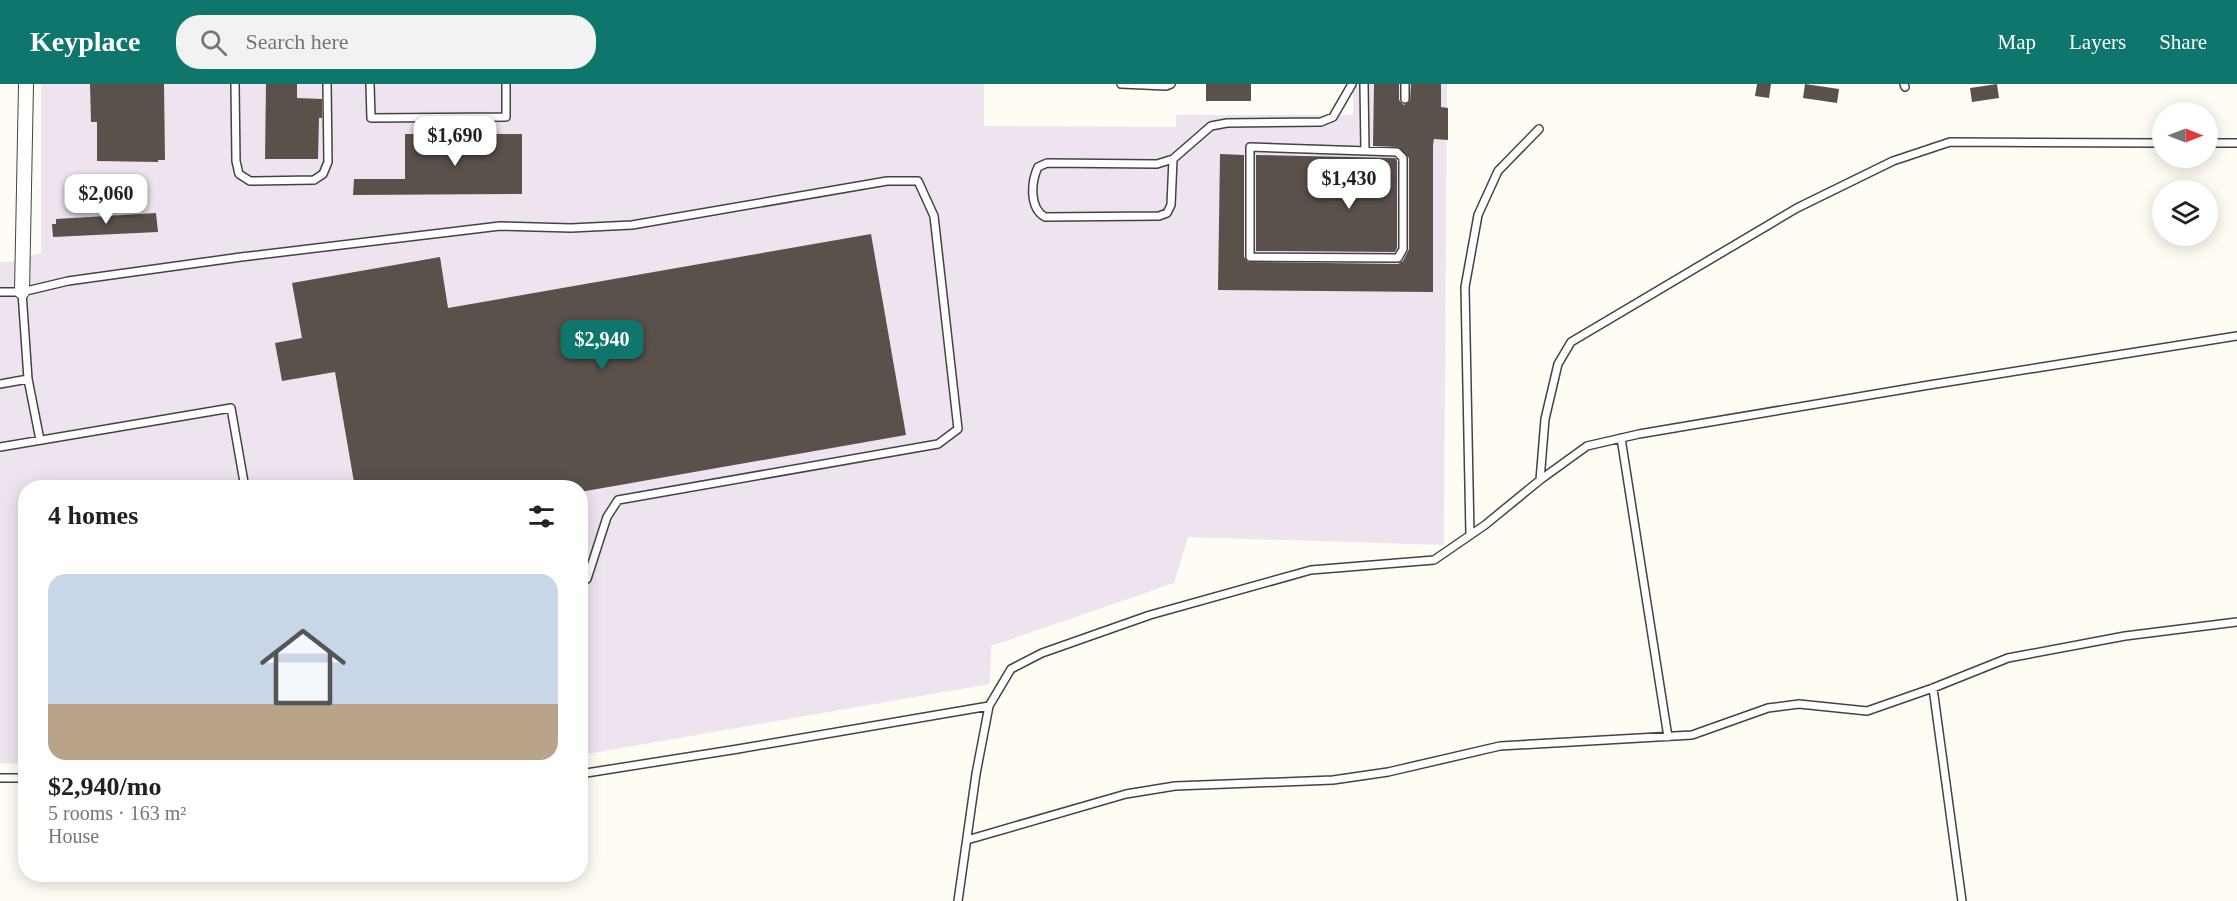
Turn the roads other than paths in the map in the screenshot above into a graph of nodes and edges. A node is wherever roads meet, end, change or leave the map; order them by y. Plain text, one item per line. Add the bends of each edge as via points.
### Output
1 (26, 84) edge
2 (236, 84) edge
3 (327, 84) edge
4 (370, 84) edge
5 (506, 84) edge
6 (1121, 84) edge
7 (1171, 84) edge
8 (1352, 84) edge
9 (1364, 84) edge
10 (1405, 84) edge
11 (1405, 99) dead end
12 (1539, 129) dead end
13 (2152, 143) edge
14 (2218, 143) edge
15 (2237, 143) edge
16 (1365, 151) junction
17 (1173, 159) junction
18 (0, 292) edge
19 (22, 292) junction
20 (2237, 336) edge
21 (28, 379) junction
22 (0, 384) edge
23 (1621, 438) junction
24 (40, 440) junction
25 (0, 447) edge
26 (244, 480) edge
27 (1540, 480) junction
28 (1470, 535) junction
29 (588, 576) edge
30 (2237, 621) edge
31 (1933, 688) junction
32 (989, 706) junction
33 (1668, 737) junction
34 (588, 773) edge
35 (0, 778) edge
36 (18, 778) edge
37 (967, 840) junction
38 (958, 901) edge
39 (1962, 901) edge

1 - 19 street
2 - 3 lane via 236,161 239,174 250,181 314,180 323,174 328,162
4 - 5 lane via 371,118 506,117
6 - 7 lane
8 - 17 lane via 1333,117 1321,122 1211,126
9 - 16 lane
10 - 11 lane
12 - 28 lane via 1498,171 1478,215 1465,287
13 - 27 lane via 1950,142 1893,160 1797,208 1571,342 1558,364 1545,419
14 - 15 lane
16 - 16 lane via 1250,147 1250,257 1398,258 1403,249 1403,158 1397,152
17 - 17 lane via 1157,164 1047,163 1038,167 1034,175 1034,206 1045,217 1167,213 1171,205
18 - 19 lane
19 - 21 lane
19 - 29 lane via 241,257 500,226 633,225 887,181 918,181 934,216 958,429 938,444 618,500 607,517
20 - 23 lane
21 - 22 lane
21 - 24 lane
23 - 27 lane via 1587,446
23 - 33 lane
24 - 25 lane
24 - 26 lane via 231,408
27 - 28 lane
28 - 32 lane via 1434,560 1311,570 1150,615 1042,653 1011,669
30 - 31 lane via 2008,658
31 - 33 lane via 1867,711 1799,704 1768,708 1692,735
31 - 39 lane
32 - 34 lane
32 - 37 lane
33 - 37 lane via 1500,746 1388,772 1333,780 1175,786 1126,794
35 - 36 lane
37 - 38 lane

